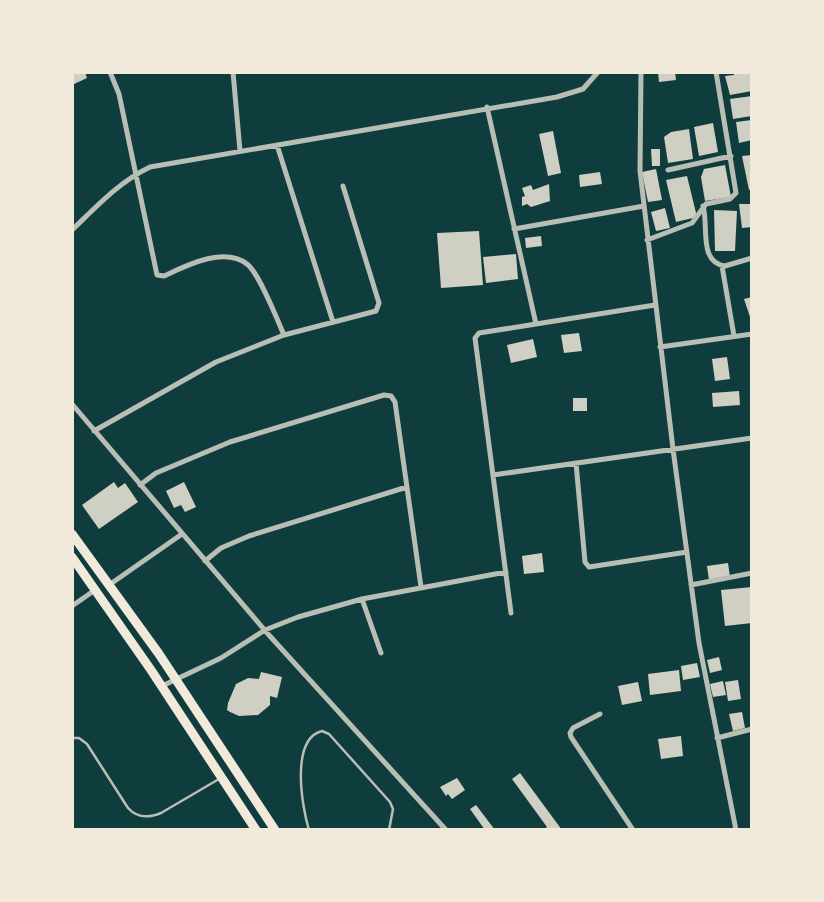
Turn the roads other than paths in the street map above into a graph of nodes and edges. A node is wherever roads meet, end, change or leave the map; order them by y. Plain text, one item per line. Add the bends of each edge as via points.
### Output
1 (110, 72) edge
2 (233, 72) edge
3 (598, 72) edge
4 (641, 72) edge
5 (716, 72) edge
6 (488, 107) junction
7 (277, 145) junction
8 (240, 151) junction
9 (731, 156) junction
10 (668, 170) dead end
11 (136, 174) junction
12 (343, 186) dead end
13 (644, 206) junction
14 (703, 206) junction
15 (514, 229) junction
16 (72, 230) edge
17 (648, 240) junction
18 (752, 258) edge
19 (722, 266) junction
20 (655, 305) junction
21 (333, 322) junction
22 (536, 324) junction
23 (752, 334) edge
24 (284, 335) junction
25 (734, 336) junction
26 (660, 346) junction
27 (72, 404) edge
28 (94, 432) junction
29 (752, 438) edge
30 (673, 449) junction
31 (576, 463) junction
32 (493, 475) junction
33 (140, 484) junction
34 (407, 487) junction
35 (72, 534) edge
36 (182, 534) junction
37 (687, 552) junction
38 (72, 556) edge
39 (205, 561) junction
40 (506, 572) junction
41 (752, 573) edge
42 (692, 585) junction
43 (107, 586) junction
44 (421, 587) junction
45 (96, 590) junction
46 (362, 600) junction
47 (72, 606) edge
48 (511, 613) dead end
49 (265, 630) junction
50 (381, 653) dead end
51 (175, 679) junction
52 (162, 686) junction
53 (600, 714) dead end
54 (752, 729) edge
55 (72, 738) edge
56 (717, 738) junction
57 (221, 777) junction
58 (256, 830) edge
59 (274, 830) edge
60 (309, 830) edge
61 (389, 830) edge
62 (446, 830) edge
63 (633, 830) edge
64 (736, 830) edge

1 - 11 street via 118,88
2 - 8 street
3 - 6 street via 583,89
4 - 13 street via 640,162
5 - 9 street
6 - 7 street
6 - 15 street
7 - 8 street
7 - 21 street
8 - 11 street via 169,163
9 - 10 street
9 - 14 street via 735,196
11 - 16 street via 112,191
11 - 24 street via 157,275 164,276 206,258 234,258 244,262 253,272
12 - 21 street via 379,307 372,313
13 - 15 street
13 - 17 street
14 - 17 street via 692,223
14 - 19 street via 708,253
15 - 22 street
17 - 20 street
18 - 19 street
19 - 25 street
20 - 22 street
20 - 26 street
21 - 24 street
22 - 32 street via 479,333 474,338
23 - 25 street
24 - 28 street via 216,362
25 - 26 street
26 - 30 street
27 - 28 street
28 - 33 street
29 - 30 street
30 - 31 street
30 - 37 street
31 - 32 street
31 - 37 street via 585,562 589,567
32 - 40 street
33 - 34 street via 156,473 230,442 388,395 395,402
33 - 36 street
34 - 39 street via 249,536 221,548
34 - 44 street
35 - 43 highway
36 - 39 street
36 - 43 street
37 - 42 street
38 - 45 highway
39 - 49 street
40 - 44 street
40 - 48 street
41 - 42 street
42 - 56 street
43 - 51 highway
44 - 46 street
45 - 47 street
45 - 52 highway
46 - 49 street via 298,617
46 - 50 street
49 - 51 street via 222,658
49 - 62 street
51 - 52 street
51 - 59 highway
52 - 57 highway
53 - 63 street via 573,728 571,737
54 - 56 street
55 - 57 lane via 79,738 87,744 128,808 138,815 161,813
56 - 64 street
57 - 58 highway
60 - 61 lane via 302,805 300,774 309,742 322,731 330,734 390,802 393,809

